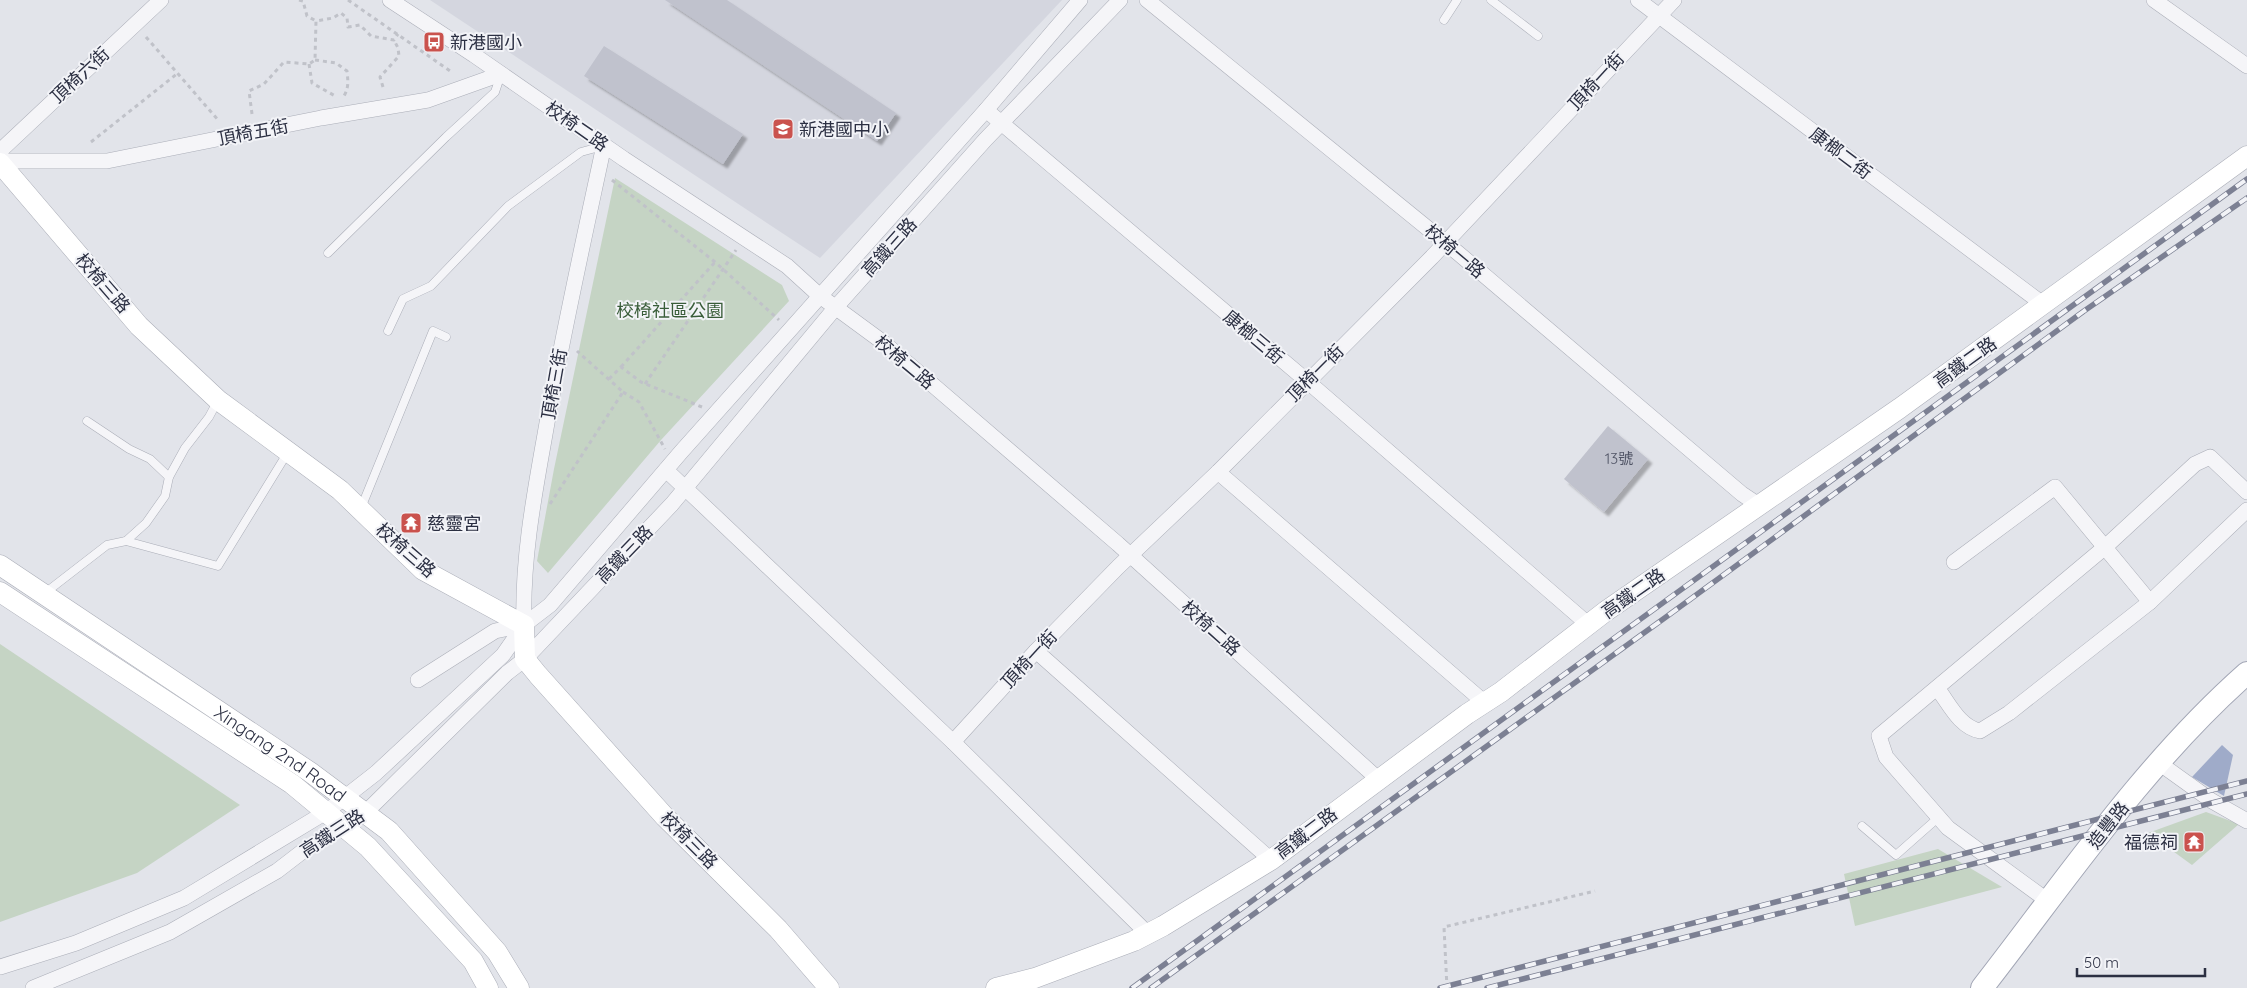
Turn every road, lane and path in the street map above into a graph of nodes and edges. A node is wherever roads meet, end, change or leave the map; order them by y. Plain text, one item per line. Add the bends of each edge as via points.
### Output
1 (161, 0) edge
2 (299, 0) edge
3 (348, 0) edge
4 (390, 0) edge
5 (1080, 0) edge
6 (1120, 0) edge
7 (1147, 0) edge
8 (1457, 0) edge
9 (1491, 0) edge
10 (1638, 0) edge
11 (1674, 0) edge
12 (2154, 0) edge
13 (1658, 16) junction
14 (1444, 20) dead end
15 (316, 21) junction
16 (398, 34) junction
17 (1538, 36) dead end
18 (146, 37) dead end
19 (394, 40) junction
20 (314, 60) junction
21 (309, 64) junction
22 (2247, 66) edge
23 (178, 73) junction
24 (453, 73) dead end
25 (501, 74) junction
26 (383, 87) dead end
27 (344, 96) dead end
28 (337, 97) dead end
29 (986, 110) junction
30 (252, 114) dead end
31 (219, 121) dead end
32 (1002, 124) junction
33 (91, 142) dead end
34 (604, 145) junction
35 (0, 151) edge
36 (2247, 156) edge
37 (0, 162) edge
38 (610, 178) dead end
39 (1445, 242) junction
40 (737, 248) dead end
41 (328, 253) dead end
42 (715, 262) junction
43 (722, 269) junction
44 (820, 296) junction
45 (2044, 304) junction
46 (836, 307) junction
47 (779, 320) dead end
48 (388, 331) dead end
49 (446, 337) dead end
50 (572, 347) dead end
51 (621, 367) junction
52 (609, 379) junction
53 (1307, 381) junction
54 (645, 384) junction
55 (623, 392) junction
56 (218, 400) junction
57 (702, 407) dead end
58 (87, 421) dead end
59 (665, 449) dead end
60 (288, 452) junction
61 (666, 470) junction
62 (1218, 472) junction
63 (169, 477) junction
64 (685, 489) junction
65 (2247, 492) edge
66 (1760, 506) junction
67 (548, 507) dead end
68 (360, 510) junction
69 (2247, 510) edge
70 (126, 541) junction
71 (2104, 548) junction
72 (1131, 556) junction
73 (1954, 562) dead end
74 (0, 565) edge
75 (0, 592) edge
76 (44, 594) junction
77 (2150, 602) junction
78 (524, 625) junction
79 (1589, 625) junction
80 (1036, 651) junction
81 (526, 659) junction
82 (2247, 673) edge
83 (418, 680) dead end
84 (1938, 688) junction
85 (1485, 703) junction
86 (953, 742) junction
87 (2159, 763) junction
88 (1378, 779) junction
89 (345, 797) junction
90 (326, 812) junction
91 (365, 813) junction
92 (1939, 817) junction
93 (2247, 821) edge
94 (1862, 826) dead end
95 (342, 828) junction
96 (1271, 860) junction
97 (1595, 891) dead end
98 (2048, 901) junction
99 (1148, 934) junction
100 (0, 967) edge
101 (58, 984) edge
102 (33, 988) edge
103 (488, 988) edge
104 (519, 988) edge
105 (829, 988) edge
106 (996, 988) edge
107 (1448, 988) edge
108 (1982, 988) edge

1 - 35 street, 頂椅六街
2 - 15 path via 303,1 307,16
3 - 16 path
4 - 25 street, 校椅二路
5 - 29 street, 高鐵三路
6 - 32 street, 高鐵三路
7 - 39 street, 校椅一路
8 - 14 lane
9 - 17 lane
10 - 13 street, 康榔二街
11 - 13 street, 頂椅一街
12 - 22 street
13 - 39 street, 頂椅一街
13 - 45 street, 康榔二街
15 - 19 path via 341,13 347,18 348,27 360,25 371,36
15 - 20 path
16 - 19 path
16 - 24 path
18 - 23 path
19 - 26 path via 400,56 380,77
20 - 21 path
20 - 27 path via 336,63 347,71
21 - 28 path via 312,84
21 - 30 path via 284,62 264,84 249,91
23 - 31 path
23 - 33 path
25 - 34 street, 校椅二路
25 - 37 street, 頂椅五街 via 428,100 107,161
25 - 41 lane via 496,92
29 - 32 street, 康榔三街
29 - 44 street, 高鐵三路
32 - 46 street, 高鐵三路
32 - 53 street, 康榔三街
34 - 44 street, 校椅二路 via 788,266
34 - 48 lane via 581,152 508,206 430,286 403,299
34 - 78 street, 頂椅三街 via 562,337 534,500 523,585
36 - 45 street, 高鐵二路
37 - 56 street, 校椅三路 via 140,326
38 - 42 path
39 - 53 street, 頂椅一街
39 - 66 street, 校椅一路
40 - 43 path
42 - 43 path
42 - 51 path
43 - 47 path
43 - 54 path
44 - 46 street, 校椅二路
44 - 61 street, 高鐵三路
45 - 66 street, 高鐵二路
46 - 64 street, 高鐵三路
46 - 72 street, 校椅二路 via 884,343
49 - 68 lane via 433,330
50 - 52 path
51 - 52 path
51 - 54 path
52 - 55 path
53 - 62 street, 頂椅一街
53 - 79 street, 康榔三街
54 - 57 path
55 - 59 path via 639,402
55 - 67 path
56 - 60 street, 校椅三路
56 - 63 lane
58 - 63 lane via 150,459
60 - 68 street, 校椅三路 via 340,490
60 - 70 lane via 218,566
61 - 64 street
61 - 78 street, 高鐵三路 via 550,605
62 - 72 street, 頂椅一街
62 - 85 street
63 - 70 lane via 165,496 146,523
64 - 81 street, 高鐵三路
64 - 86 street
65 - 71 street via 2210,457 2195,464
66 - 79 street, 高鐵二路
68 - 78 street, 校椅三路 via 423,570
69 - 77 street
70 - 76 lane via 107,546
71 - 73 street via 2056,487
71 - 77 street
71 - 84 street
72 - 80 street, 頂椅一街
72 - 88 street, 校椅二路
74 - 76 street, Xingang 2nd Road
75 - 90 street, Xingang 2nd Road via 282,776
76 - 89 street, Xingang 2nd Road
77 - 84 street via 2009,713 1980,731 1962,722
78 - 81 street
78 - 83 street via 495,631
78 - 89 street, 高鐵三路 via 503,655 376,773
79 - 85 street, 高鐵二路
80 - 86 street, 頂椅一街
80 - 96 street
81 - 91 street, 高鐵三路
81 - 105 street, 校椅三路 via 665,817 778,929
82 - 87 main road, 造豐路 via 2221,696
84 - 92 street via 1879,736 1886,757
85 - 88 street, 高鐵二路
86 - 99 street
87 - 93 street via 2212,801
87 - 98 main road, 造豐路
88 - 96 street, 高鐵二路
89 - 90 street, 高鐵三路
89 - 91 street, Xingang 2nd Road
90 - 95 street, Xingang 2nd Road
90 - 100 street, 高鐵三路 via 184,898 76,943
91 - 95 street, 高鐵三路
91 - 104 street, Xingang 2nd Road via 388,831 497,952
92 - 94 lane via 1896,855
92 - 98 street via 1948,828
95 - 101 street, 高鐵三路 via 303,850 277,871 170,932
95 - 103 street, Xingang 2nd Road via 368,847 473,962
96 - 99 street, 高鐵二路
97 - 107 path via 1444,928
98 - 108 main road, 造豐路
99 - 106 street, 高鐵二路 via 1035,978
101 - 102 street, 高鐵三路

